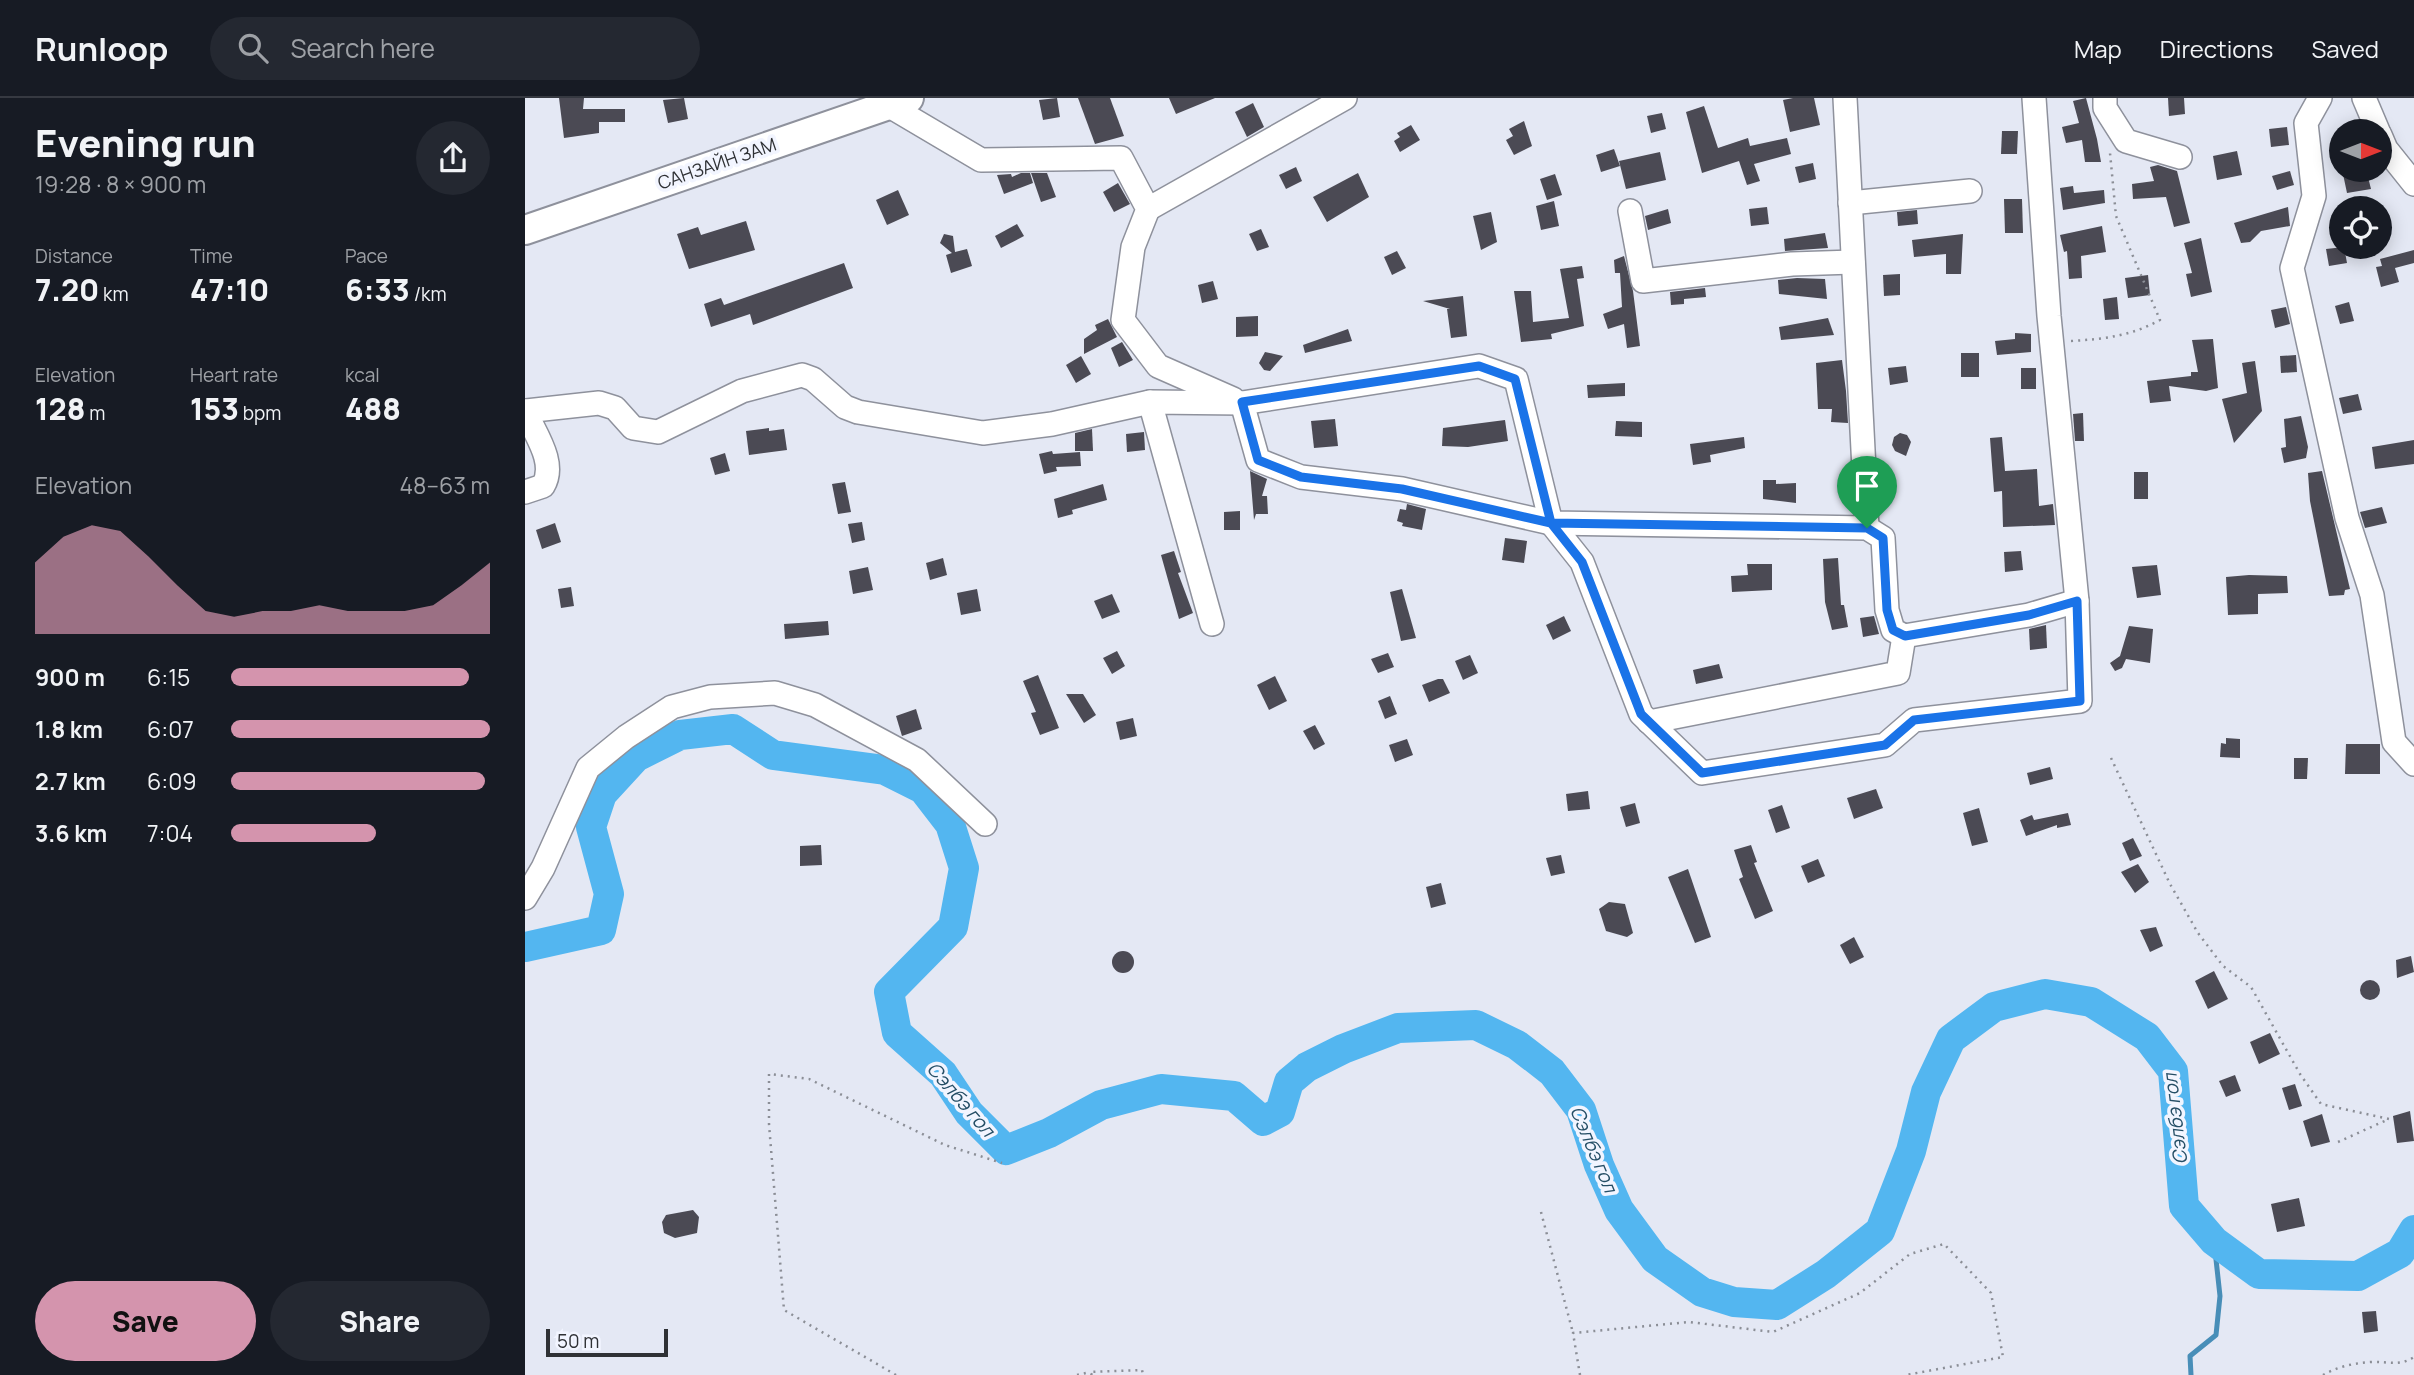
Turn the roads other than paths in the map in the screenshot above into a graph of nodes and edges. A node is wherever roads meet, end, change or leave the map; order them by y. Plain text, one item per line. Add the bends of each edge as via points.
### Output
1 (1345, 98) edge
2 (1845, 98) edge
3 (2035, 98) edge
4 (2105, 98) edge
5 (2320, 98) edge
6 (2364, 98) edge
7 (898, 101) edge
8 (2373, 119) edge
9 (2392, 156) edge
10 (2180, 157) dead end
11 (2414, 184) edge
12 (1970, 191) dead end
13 (1850, 203) junction
14 (1148, 209) junction
15 (1630, 211) dead end
16 (525, 230) edge
17 (1853, 262) junction
18 (1150, 402) junction
19 (1242, 402) junction
20 (525, 411) edge
21 (525, 492) edge
22 (1551, 523) junction
23 (1867, 528) junction
24 (2077, 601) junction
25 (1212, 624) dead end
26 (1905, 636) junction
27 (1649, 722) junction
28 (2414, 764) edge
29 (985, 824) dead end
30 (525, 898) edge

1 - 14 street
2 - 13 street
3 - 24 street
4 - 10 street via 2105,108 2126,141
5 - 28 street via 2306,123 2314,196 2292,268 2347,518 2372,595 2394,742
6 - 8 street
7 - 14 street via 981,160 1121,159
7 - 16 main road, САНЗАЙН ЗАМ
9 - 11 street
12 - 13 street
13 - 17 street
14 - 19 street via 1133,247 1123,320 1158,366
15 - 17 street via 1643,281 1792,264
17 - 23 street
18 - 19 street
18 - 20 street via 1052,424 983,433 858,412 802,375 742,391 658,432 633,428 615,408 599,403
18 - 25 street
19 - 22 street via 1258,460 1301,477 1402,489
19 - 22 street via 1479,366 1515,379
20 - 21 street via 549,476 543,486
22 - 23 street
22 - 27 street via 1582,562 1641,714
23 - 26 street via 1883,538 1887,610 1893,630
24 - 26 street via 2029,615
24 - 27 street via 2080,701 1914,720 1885,745 1702,773
26 - 27 street via 1898,673
29 - 30 street via 918,760 815,705 775,693 710,697 672,707 588,768

